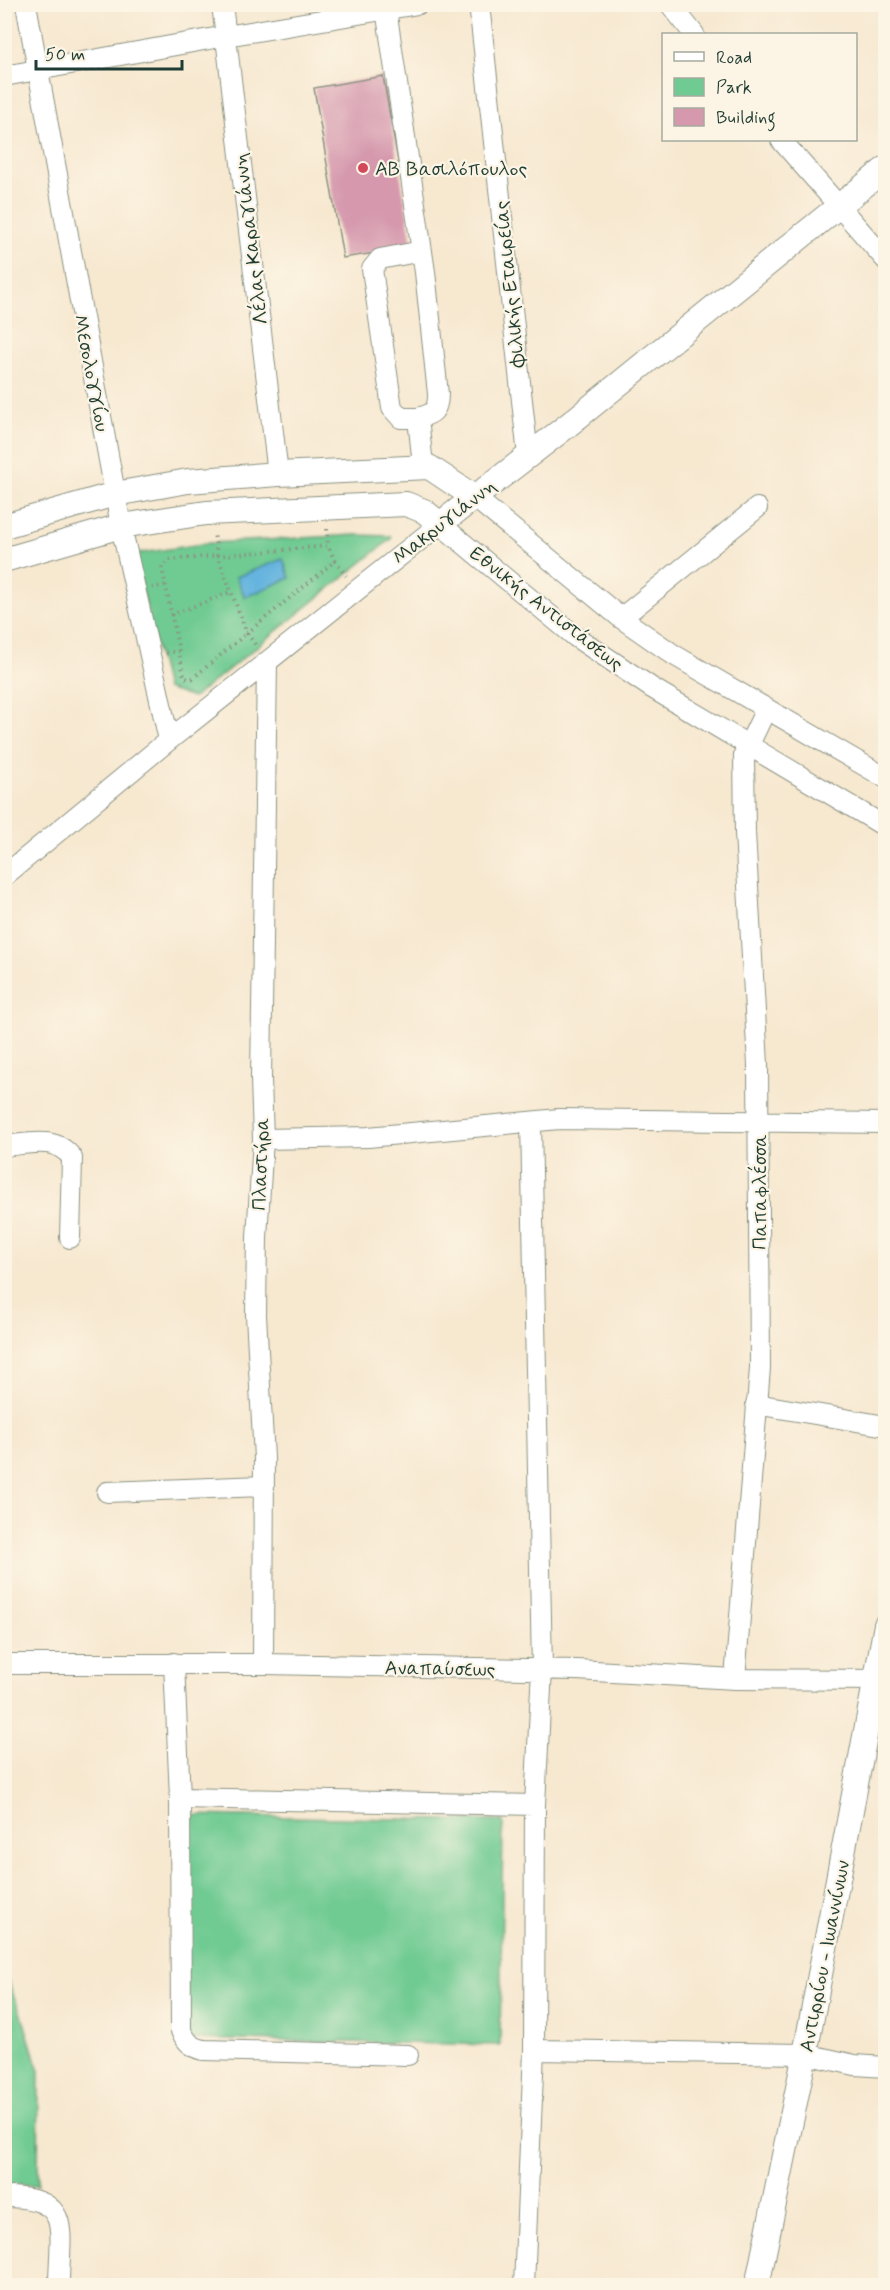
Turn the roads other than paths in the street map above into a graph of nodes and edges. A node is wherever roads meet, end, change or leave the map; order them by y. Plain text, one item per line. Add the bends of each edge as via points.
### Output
1 (26, 4) edge
2 (222, 4) edge
3 (418, 4) edge
4 (479, 4) edge
5 (670, 4) edge
6 (386, 9) junction
7 (320, 13) edge
8 (693, 33) edge
9 (226, 36) junction
10 (38, 71) junction
11 (4, 76) edge
12 (782, 141) edge
13 (885, 168) edge
14 (839, 206) junction
15 (422, 251) junction
16 (885, 260) edge
17 (418, 418) junction
18 (528, 456) junction
19 (423, 466) junction
20 (278, 474) junction
21 (115, 494) junction
22 (474, 498) junction
23 (757, 508) dead end
24 (440, 524) junction
25 (4, 526) edge
26 (121, 526) junction
27 (4, 560) edge
28 (621, 618) junction
29 (267, 663) junction
30 (766, 709) junction
31 (169, 740) junction
32 (746, 746) junction
33 (885, 778) edge
34 (885, 827) edge
35 (4, 876) edge
36 (758, 1121) junction
37 (531, 1122) junction
38 (885, 1123) edge
39 (263, 1139) junction
40 (4, 1146) edge
41 (70, 1238) dead end
42 (756, 1404) junction
43 (885, 1426) edge
44 (264, 1486) junction
45 (108, 1492) dead end
46 (885, 1625) edge
47 (174, 1663) junction
48 (4, 1664) edge
49 (263, 1664) junction
50 (542, 1669) junction
51 (735, 1679) junction
52 (881, 1680) edge
53 (180, 1798) junction
54 (535, 1805) junction
55 (534, 2049) junction
56 (805, 2054) junction
57 (408, 2055) dead end
58 (885, 2067) edge
59 (4, 2197) edge
60 (59, 2286) edge
61 (524, 2286) edge
62 (757, 2286) edge

1 - 10 street, Μεσολογγίου
2 - 9 street, Λέλας Καραγιάννη
3 - 6 street
4 - 18 street, Φιλικής Εταιρείας
5 - 8 street
6 - 7 street
6 - 15 street
7 - 9 street
9 - 10 street
9 - 20 street, Λέλας Καραγιάννη
10 - 11 street
10 - 21 street, Μεσολογγίου
12 - 14 street
13 - 14 main road, Μακρυγιάννη
14 - 16 street
14 - 18 main road, Μακρυγιάννη
15 - 17 street via 438,403 432,414
15 - 17 street via 380,259 372,269 392,408 401,418
17 - 19 street
18 - 22 main road, Μακρυγιάννη
19 - 20 main road
19 - 22 main road, Εθνικής Αντιστάσεως via 435,469
20 - 21 main road via 188,481
21 - 25 main road
21 - 26 street, Μεσολογγίου
22 - 24 main road, Μακρυγιάννη
22 - 28 street, Εθνικής Αντιστάσεως
23 - 28 street
24 - 26 main road, Εθνικής Αντιστάσεως via 424,511 406,504 206,513
24 - 29 street, Μακρυγιάννη
24 - 32 street, Εθνικής Αντιστάσεως via 576,637
26 - 27 main road, Εθνικής Αντιστάσεως
26 - 31 street, Μεσολογγίου
28 - 30 street, Εθνικής Αντιστάσεως
29 - 31 street, Μακρυγιάννη
29 - 39 street, Πλαστήρα
30 - 32 street, Παπαφλέσσα
30 - 33 street, Εθνικής Αντιστάσεως
31 - 35 street, Μακρυγιάννη
32 - 34 street, Εθνικής Αντιστάσεως
32 - 36 street, Παπαφλέσσα via 745,832 759,1065
36 - 37 street
36 - 38 street
36 - 42 street, Παπαφλέσσα via 760,1368
37 - 39 street via 368,1137
37 - 50 street
39 - 44 street, Πλαστήρα via 256,1315
40 - 41 street via 51,1142 72,1158
42 - 43 street
42 - 51 street, Παπαφλέσσα
44 - 45 street
44 - 49 street, Πλαστήρα
46 - 52 main road, Αντιρρίου - Ιωαννίνων
47 - 48 street, Αναπαύσεως
47 - 49 street, Αναπαύσεως
47 - 53 street
49 - 50 street, Αναπαύσεως
50 - 51 street, Αναπαύσεως
50 - 54 street
51 - 52 street, Αναπαύσεως
52 - 56 main road, Αντιρρίου - Ιωαννίνων
53 - 54 street
53 - 57 street via 181,2031 186,2041 204,2050
54 - 55 street
55 - 56 street
55 - 61 street
56 - 58 street
56 - 62 main road, Αντιρρίου - Ιωαννίνων
59 - 60 street via 41,2200 55,2211 59,2222

